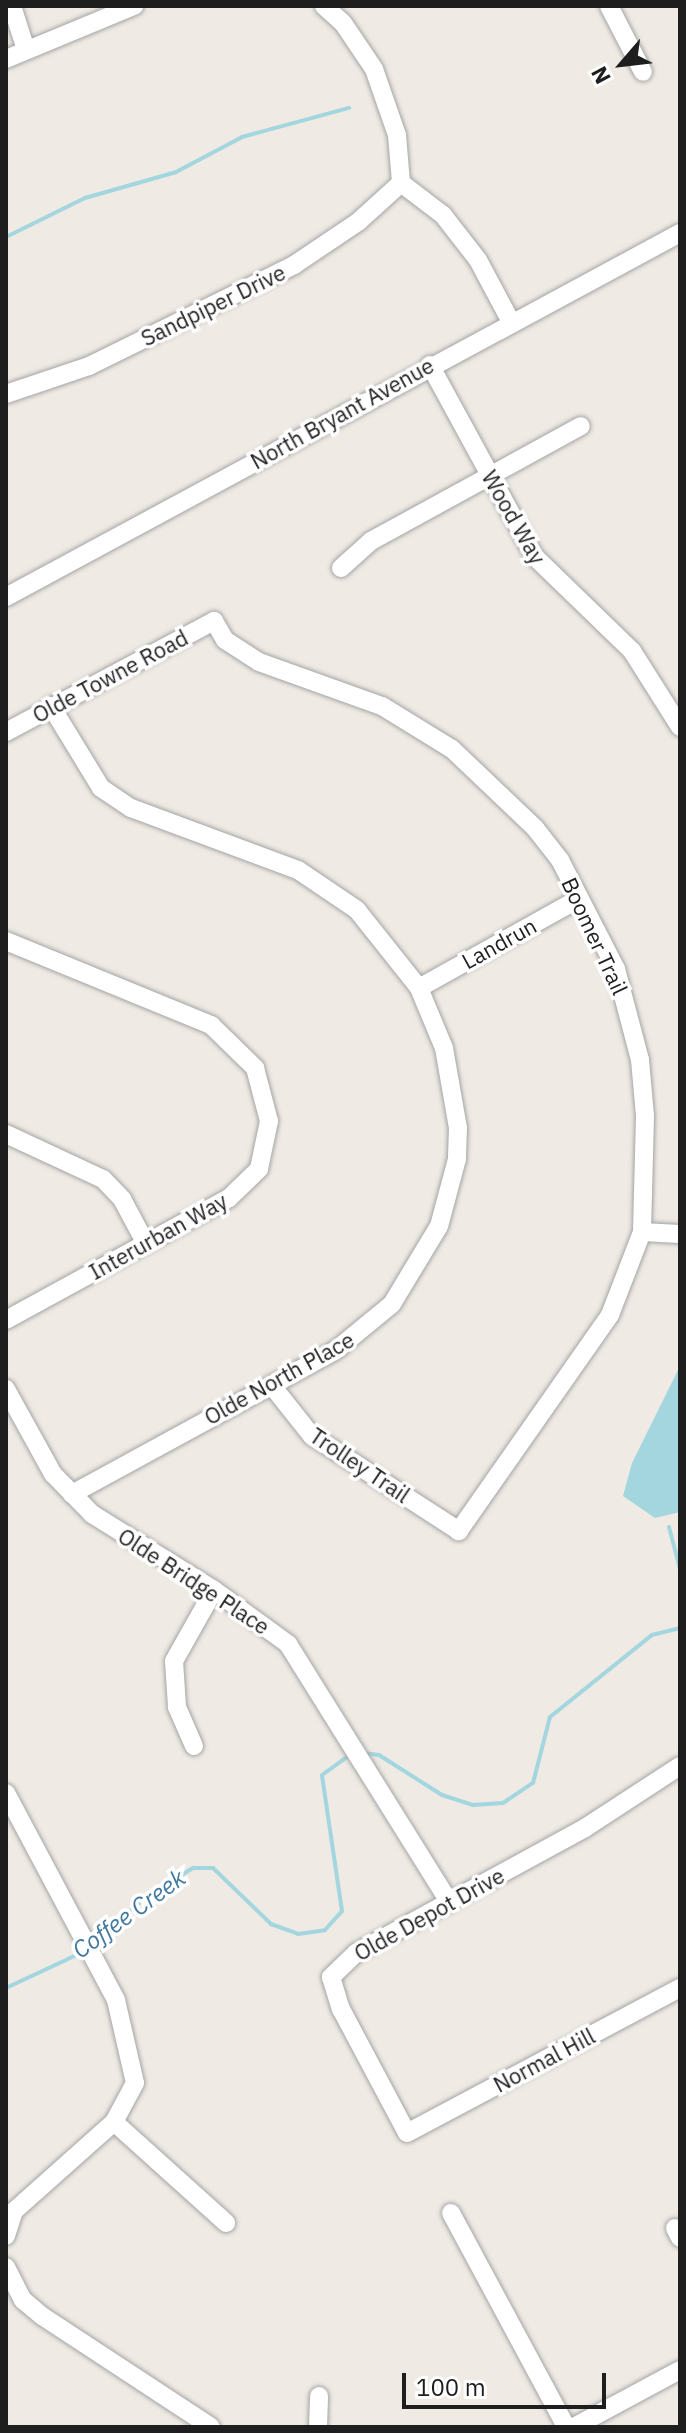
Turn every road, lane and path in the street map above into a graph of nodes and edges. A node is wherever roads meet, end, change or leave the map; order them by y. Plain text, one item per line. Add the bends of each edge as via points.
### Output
1 (12, 6) edge
2 (134, 6) edge
3 (324, 6) edge
4 (609, 6) edge
5 (26, 50) junction
6 (6, 59) edge
7 (643, 72) dead end
8 (401, 183) junction
9 (680, 233) edge
10 (510, 320) junction
11 (430, 365) junction
12 (6, 394) edge
13 (581, 426) dead end
14 (489, 475) junction
15 (341, 568) dead end
16 (6, 597) edge
17 (214, 621) joint
18 (51, 706) junction
19 (680, 727) edge
20 (6, 732) edge
21 (580, 898) junction
22 (6, 941) edge
23 (419, 988) junction
24 (6, 1134) edge
25 (642, 1232) junction
26 (680, 1234) edge
27 (146, 1244) junction
28 (6, 1320) edge
29 (273, 1387) junction
30 (6, 1389) edge
31 (72, 1494) junction
32 (459, 1531) joint
33 (214, 1590) junction
34 (194, 1746) dead end
35 (680, 1766) edge
36 (6, 1793) edge
37 (14, 1828) edge
38 (450, 1903) junction
39 (680, 1988) edge
40 (114, 2122) junction
41 (407, 2133) joint
42 (451, 2213) dead end
43 (226, 2223) dead end
44 (6, 2236) edge
45 (6, 2267) edge
46 (680, 2370) edge
47 (319, 2396) dead end
48 (211, 2427) edge
49 (318, 2427) edge
50 (566, 2427) edge
51 (574, 2427) edge

1 - 5 street
2 - 5 street
3 - 8 street via 343,23 374,69 397,135
4 - 7 street
5 - 6 street
8 - 10 street via 451,225 478,260
8 - 12 street, Sandpiper Drive via 358,222 294,265 89,366
9 - 10 street, North Bryant Avenue
10 - 11 street, North Bryant Avenue
11 - 14 street, Wood Way
11 - 16 street, North Bryant Avenue
13 - 14 street
14 - 15 street via 371,541
14 - 19 street, Wood Way via 534,556 632,651
17 - 18 street, Olde Towne Road
17 - 21 street, Boomer Trail via 225,640 259,662 382,706 452,749 535,828
18 - 20 street, Olde Towne Road
18 - 23 street, Olde North Place via 101,788 131,808 200,830 328,886 392,948
21 - 23 street, Landrun
21 - 25 street, Boomer Trail via 616,969 640,1060 645,1116
22 - 27 street, Interurban Way via 186,1011 211,1025 255,1068 269,1121 259,1169 229,1198
23 - 29 street, Olde North Place via 444,1048 458,1128 457,1159 439,1226 392,1304 336,1350
24 - 27 street via 103,1179 122,1199
25 - 26 street
25 - 32 street, Boomer Trail via 610,1315
27 - 28 street, Interurban Way
29 - 31 street, Olde North Place
29 - 32 street, Trolley Trail via 312,1436
30 - 31 street, Olde Bridge Place via 53,1474
31 - 33 street, Olde Bridge Place via 92,1514
33 - 34 street via 174,1661 177,1707
33 - 38 street, Olde Bridge Place via 288,1644 310,1673
35 - 38 street, Olde Depot Drive via 648,1790
36 - 37 street
37 - 40 street via 126,2025 135,2083
38 - 41 street, Olde Depot Drive via 356,1953 331,1977 341,2009
39 - 41 street, Normal Hill
40 - 43 street
40 - 44 street via 44,2179 14,2211
42 - 50 street
45 - 48 street via 23,2300 42,2316
46 - 51 street
47 - 49 street

